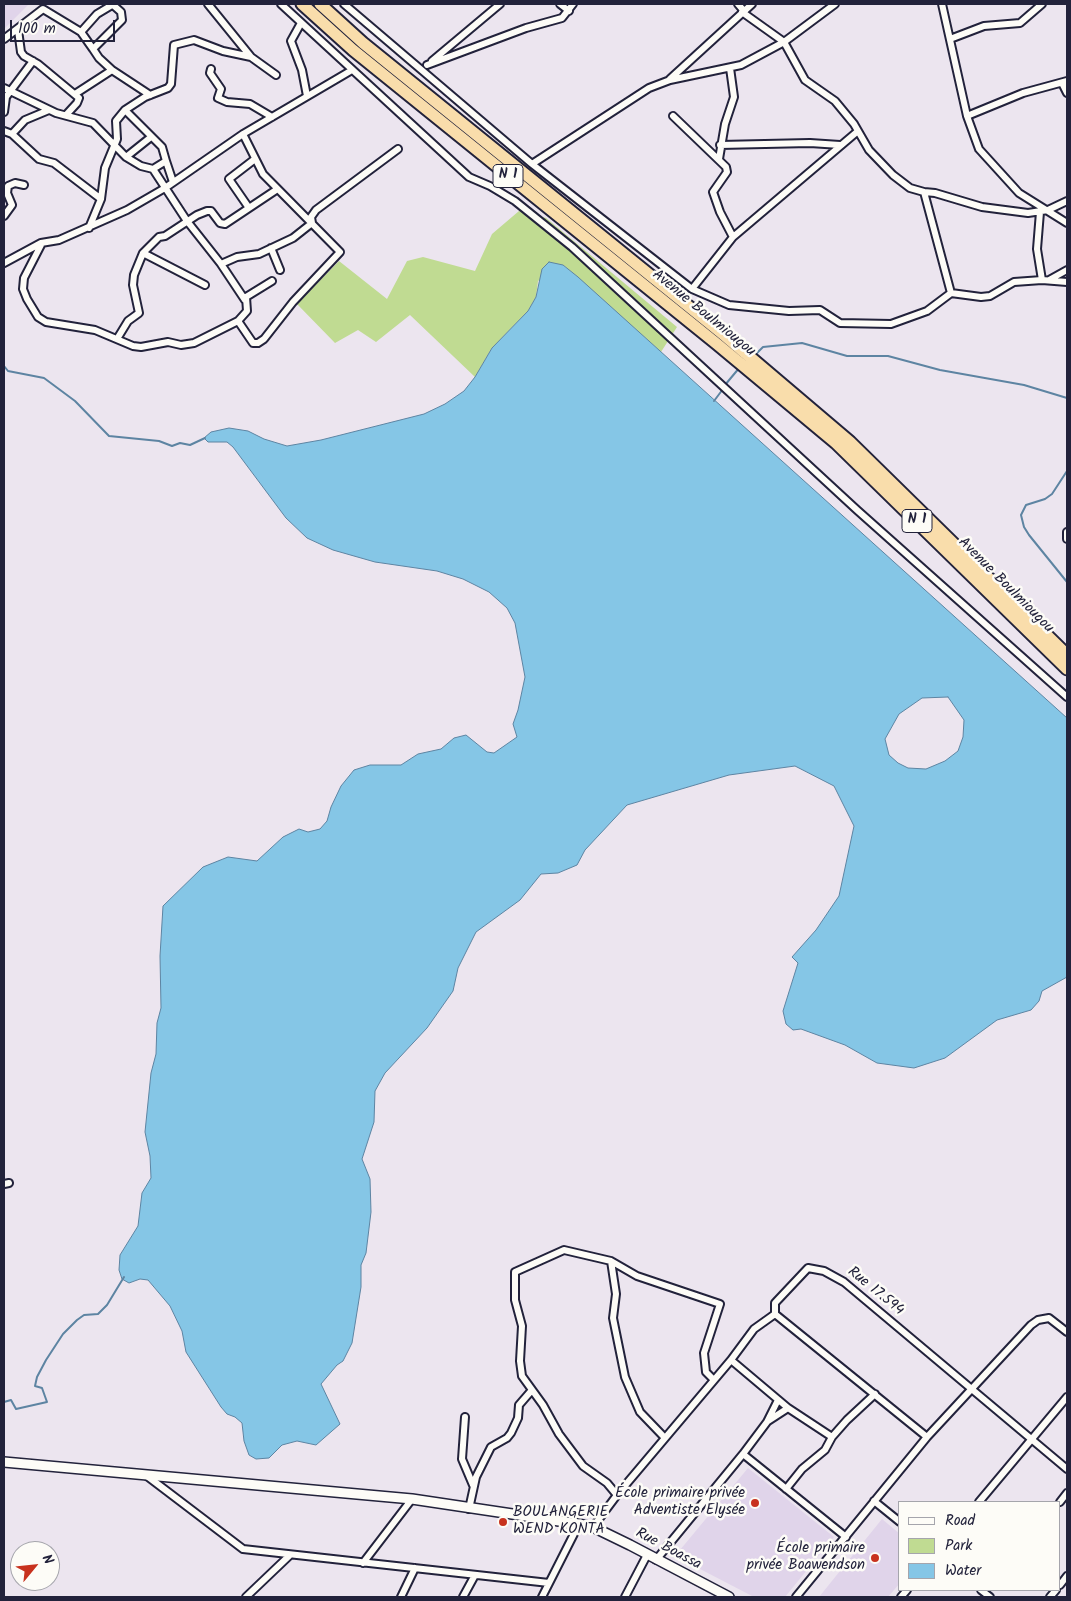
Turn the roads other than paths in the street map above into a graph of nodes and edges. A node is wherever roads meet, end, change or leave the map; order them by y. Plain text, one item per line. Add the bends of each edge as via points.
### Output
1 (112, 4) edge
2 (208, 4) edge
3 (281, 4) edge
4 (302, 4) edge
5 (344, 4) edge
6 (500, 4) edge
7 (560, 4) edge
8 (573, 4) edge
9 (738, 4) edge
10 (752, 4) edge
11 (835, 4) edge
12 (942, 4) edge
13 (1042, 4) edge
14 (323, 5) edge
15 (569, 11) junction
16 (743, 11) junction
17 (314, 15) junction
18 (303, 25) junction
19 (18, 30) junction
20 (81, 32) junction
21 (4, 39) edge
22 (950, 39) junction
23 (784, 42) junction
24 (93, 49) junction
25 (251, 57) junction
26 (33, 61) junction
27 (424, 68) junction
28 (730, 68) junction
29 (112, 70) junction
30 (211, 70) dead end
31 (352, 70) junction
32 (276, 75) dead end
33 (670, 80) junction
34 (1064, 82) edge
35 (7, 89) edge
36 (1067, 93) edge
37 (75, 94) junction
38 (150, 95) junction
39 (307, 96) junction
40 (49, 110) junction
41 (125, 110) junction
42 (4, 112) edge
43 (66, 115) junction
44 (673, 116) dead end
45 (967, 116) junction
46 (272, 117) junction
47 (4, 131) edge
48 (858, 131) junction
49 (12, 134) junction
50 (243, 134) junction
51 (152, 137) junction
52 (114, 145) junction
53 (720, 145) junction
54 (840, 145) junction
55 (398, 149) dead end
56 (126, 157) junction
57 (255, 159) junction
58 (719, 159) junction
59 (166, 161) junction
60 (532, 164) junction
61 (153, 169) junction
62 (173, 182) junction
63 (24, 185) dead end
64 (164, 188) junction
65 (276, 190) junction
66 (924, 192) junction
67 (102, 199) junction
68 (1067, 201) edge
69 (249, 208) junction
70 (1048, 210) junction
71 (1040, 212) junction
72 (4, 216) edge
73 (187, 221) junction
74 (312, 223) junction
75 (1067, 224) edge
76 (89, 228) junction
77 (733, 237) junction
78 (41, 244) junction
79 (271, 248) junction
80 (143, 253) junction
81 (4, 263) edge
82 (221, 264) junction
83 (280, 270) dead end
84 (1067, 270) edge
85 (1045, 280) junction
86 (272, 281) dead end
87 (1067, 282) edge
88 (205, 285) dead end
89 (692, 289) junction
90 (951, 293) junction
91 (245, 300) junction
92 (238, 321) junction
93 (117, 339) junction
94 (720, 340) junction
95 (764, 376) junction
96 (1067, 532) edge
97 (1067, 539) edge
98 (1067, 655) edge
99 (1067, 669) edge
100 (1067, 697) edge
101 (611, 1260) junction
102 (775, 1314) junction
103 (1067, 1332) edge
104 (731, 1360) junction
105 (714, 1380) junction
106 (970, 1389) junction
107 (532, 1390) junction
108 (875, 1394) junction
109 (1067, 1397) edge
110 (778, 1400) junction
111 (788, 1408) junction
112 (465, 1417) dead end
113 (767, 1422) junction
114 (832, 1437) junction
115 (927, 1437) junction
116 (665, 1438) junction
117 (1030, 1439) junction
118 (743, 1454) junction
119 (4, 1462) edge
120 (1067, 1469) edge
121 (147, 1475) junction
122 (473, 1484) junction
123 (786, 1489) junction
124 (617, 1495) junction
125 (412, 1499) junction
126 (874, 1501) junction
127 (979, 1501) edge
128 (469, 1508) junction
129 (898, 1520) edge
130 (579, 1524) junction
131 (593, 1527) junction
132 (846, 1537) junction
133 (290, 1555) junction
134 (647, 1555) junction
135 (656, 1560) junction
136 (363, 1563) junction
137 (415, 1568) junction
138 (475, 1575) junction
139 (549, 1583) junction
140 (246, 1597) edge
141 (401, 1597) edge
142 (463, 1597) edge
143 (542, 1597) edge
144 (625, 1597) edge
145 (729, 1597) edge
146 (796, 1597) edge

1 - 20 street via 97,14
1 - 24 street via 120,12 122,20
2 - 25 street
3 - 18 street
4 - 17 highway, Avenue Boulmiougou / N 1
5 - 27 street
6 - 27 street
7 - 15 street
8 - 15 street
9 - 16 street
10 - 16 street
11 - 23 street
12 - 22 street
13 - 22 street via 1020,23 986,26
14 - 17 street
14 - 94 highway, Avenue Boulmiougou / N 1 via 363,44
15 - 27 street via 553,22 526,28
16 - 23 street
16 - 33 street
17 - 18 street
17 - 94 highway, Avenue Boulmiougou / N 1 via 530,194
18 - 31 street
18 - 39 street via 290,41 302,70
19 - 20 street via 43,9
19 - 21 street
19 - 26 street via 21,52
20 - 24 street
22 - 45 street
23 - 28 street
23 - 48 street via 805,80 835,101
24 - 29 street
25 - 32 street
25 - 38 street via 223,52 194,40 177,44 173,47 168,88
26 - 35 street
26 - 37 street
27 - 60 street
28 - 33 street
28 - 53 street via 734,97
29 - 37 street
29 - 38 street
30 - 46 street via 221,90 218,98 250,104
31 - 39 street
31 - 100 street via 469,177 515,201 572,247 857,510
33 - 60 street via 635,96
34 - 36 street
34 - 45 street via 1023,93
35 - 40 street
35 - 42 street
37 - 43 street via 79,101
38 - 41 street
39 - 46 street
40 - 43 street
40 - 49 street via 25,120
41 - 51 street
41 - 52 street via 116,121
43 - 52 street via 93,123
44 - 58 street
45 - 70 street via 979,149 1009,184
46 - 50 street
47 - 49 street
48 - 54 street
48 - 66 street via 869,150 893,175 910,188
49 - 67 street via 39,159 50,161
50 - 57 street
50 - 62 street
51 - 56 street
51 - 59 street via 164,150
52 - 56 street
52 - 67 street via 105,168
53 - 54 street via 810,142
53 - 58 street
54 - 77 street
55 - 74 street via 316,210 311,217
56 - 61 street
57 - 65 street
57 - 69 street via 229,179
58 - 77 street via 727,170 713,192
59 - 61 street
59 - 62 street
60 - 89 street
61 - 64 street
62 - 64 street
63 - 72 street via 14,183 8,186 12,205
64 - 73 street
64 - 76 street
65 - 69 street
65 - 74 street
66 - 71 street via 996,210
66 - 90 street
67 - 76 street
68 - 70 street
69 - 73 street via 225,224 207,210
70 - 71 street
70 - 75 street
71 - 85 street via 1037,249
73 - 80 street via 152,242
73 - 82 street
74 - 79 street via 293,238
74 - 92 street via 340,252 293,302 264,340 258,344 253,342
76 - 78 street
77 - 89 street
78 - 81 street
78 - 93 street via 24,278 23,289 33,311 46,322 95,330
79 - 82 street
79 - 83 street
80 - 88 street
80 - 93 street via 133,285 139,313 128,321
82 - 91 street
84 - 85 street
85 - 87 street
85 - 90 street via 1014,282 986,296
86 - 91 street
89 - 90 street via 729,305 789,311 820,310 835,321 851,325 898,323 927,311
91 - 92 street via 247,311
92 - 93 street via 188,345 168,342 141,347
94 - 95 highway, Avenue Boulmiougou / N 1
95 - 98 highway, Avenue Boulmiougou / N 1 via 893,482
95 - 99 highway, Avenue Boulmiougou / N 1
96 - 97 street
101 - 105 street via 637,1276 720,1304 704,1353 706,1372
101 - 107 street via 564,1250 515,1272 515,1300 521,1319 521,1370
101 - 116 street via 616,1294 612,1318 625,1377 640,1412
102 - 104 street via 754,1329
102 - 106 street, Rue 17.594 via 775,1303 804,1270 824,1271 844,1282
102 - 108 street
103 - 106 street via 1049,1318 1038,1320
104 - 105 street
104 - 110 street
105 - 116 street
106 - 115 street
106 - 117 street, Rue 17.594
107 - 122 street via 519,1405 518,1418 511,1433 491,1447
107 - 124 street via 583,1466 607,1483
108 - 114 street
108 - 115 street
109 - 117 street
110 - 111 street
110 - 113 street
111 - 113 street
111 - 114 street
112 - 122 street via 462,1459
113 - 118 street
114 - 123 street via 825,1450 802,1469
115 - 126 street
116 - 124 street
117 - 120 street, Rue 17.594
117 - 127 street
118 - 123 street
118 - 135 street
119 - 121 street, Rue Boassa
121 - 125 street, Rue Boassa
121 - 133 street via 242,1549
122 - 128 street
123 - 132 street
124 - 131 street
125 - 128 street, Rue Boassa
125 - 136 street
126 - 129 street
126 - 132 street
128 - 130 street, Rue Boassa
130 - 131 street, Rue Boassa
130 - 139 street
131 - 134 street, Rue Boassa
132 - 146 street
133 - 136 street
133 - 140 street
134 - 135 street, Rue Boassa
134 - 144 street
135 - 145 street, Rue Boassa
136 - 137 street
137 - 138 street
137 - 141 street
138 - 139 street
138 - 142 street
139 - 143 street

